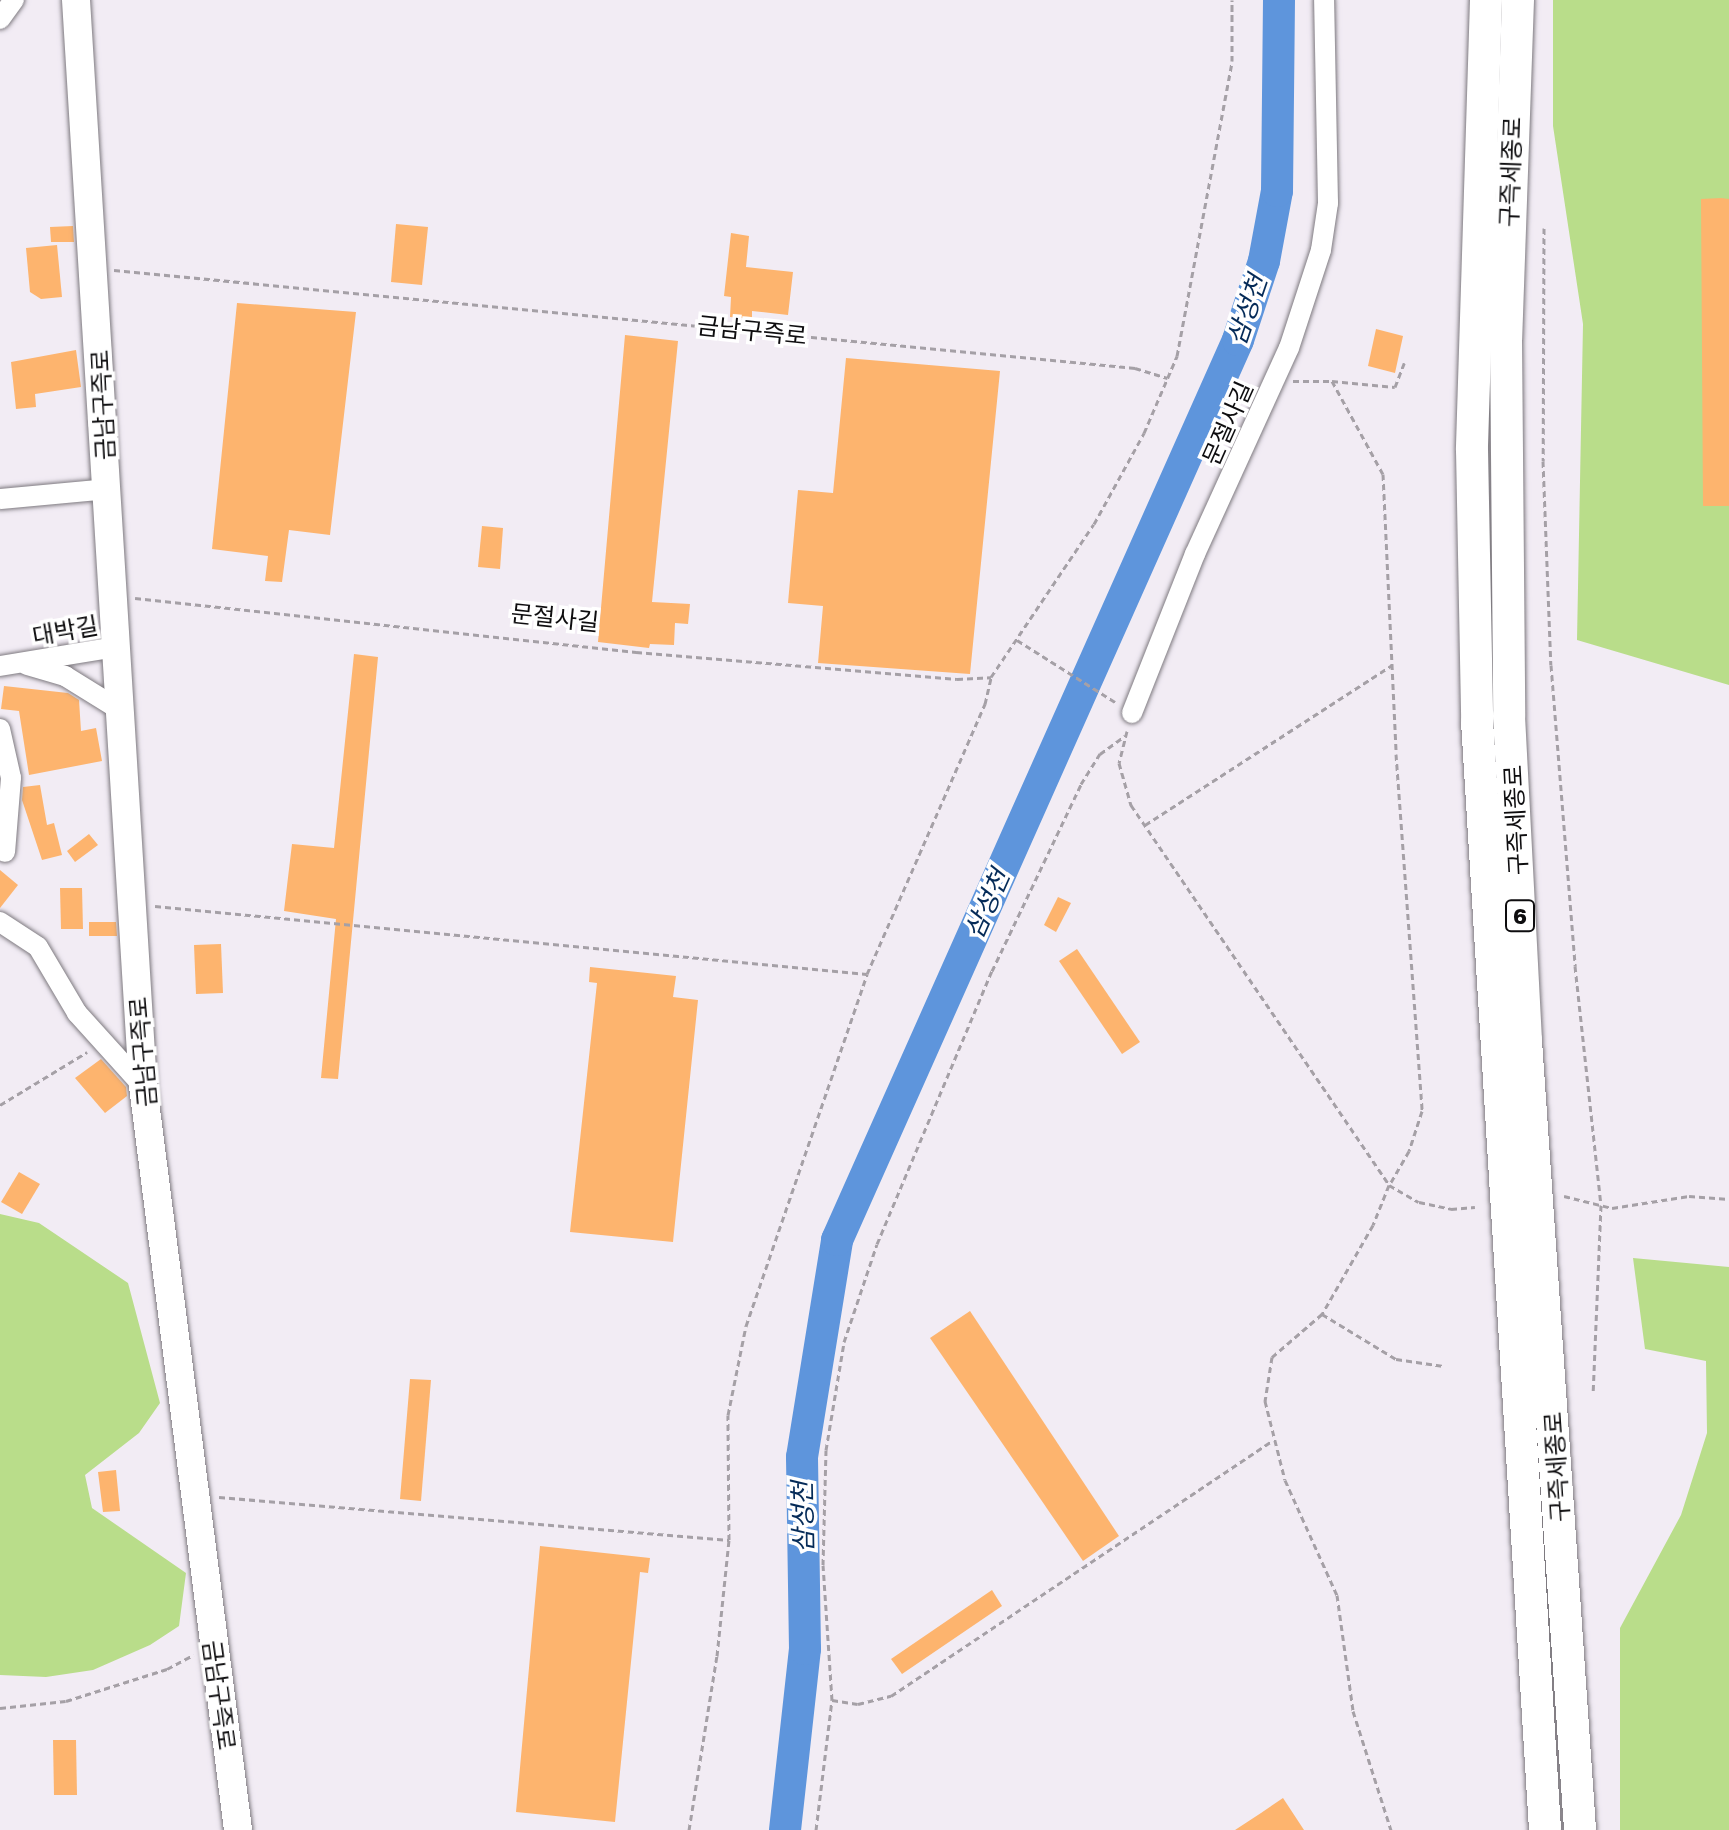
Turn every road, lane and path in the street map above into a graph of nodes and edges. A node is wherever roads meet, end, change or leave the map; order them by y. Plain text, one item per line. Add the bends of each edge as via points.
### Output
1 (14, 0) edge
2 (76, 0) edge
3 (1232, 0) edge
4 (1324, 0) edge
5 (1486, 0) edge
6 (1518, 0) edge
7 (0, 19) edge
8 (1544, 228) dead end
9 (94, 270) junction
10 (1404, 363) dead end
11 (1168, 378) junction
12 (1275, 381) junction
13 (1332, 381) junction
14 (107, 489) junction
15 (0, 499) edge
16 (113, 597) junction
17 (1017, 640) junction
18 (116, 647) junction
19 (22, 663) junction
20 (1392, 665) junction
21 (0, 666) edge
22 (991, 677) junction
23 (1125, 708) junction
24 (120, 710) junction
25 (0, 729) edge
26 (1125, 736) junction
27 (1145, 825) junction
28 (5, 852) dead end
29 (131, 898) junction
30 (0, 922) edge
31 (867, 974) junction
32 (107, 1047) junction
33 (143, 1086) junction
34 (0, 1105) edge
35 (1389, 1185) junction
36 (1564, 1196) dead end
37 (1729, 1199) edge
38 (1601, 1205) junction
39 (1475, 1207) dead end
40 (1322, 1314) junction
41 (1443, 1366) dead end
42 (1593, 1392) dead end
43 (1271, 1442) junction
44 (194, 1495) junction
45 (729, 1540) junction
46 (214, 1643) junction
47 (832, 1700) junction
48 (0, 1708) edge
49 (238, 1830) edge
50 (689, 1830) edge
51 (816, 1830) edge
52 (1391, 1830) edge
53 (1545, 1830) edge
54 (1580, 1830) edge

1 - 7 street
2 - 9 main road, 금남구즉로
3 - 11 path via 1232,61 1186,323
4 - 12 street, 문절사길 via 1328,203 1321,250
5 - 53 highway, 구즉세종로 / 6 via 1473,434 1477,721
6 - 54 highway, 구즉세종로 / 6 via 1506,339 1509,716
8 - 38 path via 1543,461 1551,665
9 - 11 path, 금남구즉로 via 214,276 1135,368
9 - 14 main road, 금남구즉로
10 - 13 path via 1395,387
11 - 17 path via 1094,524
12 - 13 path
12 - 23 street, 문절사길
13 - 20 path via 1383,474
14 - 15 street
14 - 16 main road, 금남구즉로
16 - 18 main road, 금남구즉로
16 - 22 path, 문절사길 via 651,653 957,679
17 - 22 path
17 - 23 path
18 - 19 street, 대박길
18 - 24 main road, 금남구즉로
19 - 21 street, 대박길
19 - 24 street, 대박길 via 65,676
20 - 27 path
20 - 35 path via 1422,1111 1409,1151
22 - 31 path via 985,704
23 - 26 path
24 - 29 main road, 금남구즉로
25 - 28 street via 11,778
26 - 27 path via 1119,763 1122,783
26 - 47 path via 1100,754 1081,784 992,971 877,1244 844,1342 826,1450 823,1565
27 - 35 path
29 - 31 path via 195,913
29 - 33 main road, 금남구즉로
30 - 32 street via 52,963 77,1013
31 - 45 path via 775,1237 733,1381
32 - 33 street
32 - 34 path via 85,1052
33 - 44 main road, 금남구즉로
35 - 39 path via 1419,1202 1451,1209
35 - 40 path via 1373,1225
36 - 38 path
37 - 38 path via 1689,1196 1612,1208
38 - 42 path
40 - 41 path via 1396,1359
40 - 43 path via 1272,1357 1265,1401
43 - 47 path via 891,1696 858,1704
43 - 52 path via 1337,1595 1353,1711
44 - 45 path
44 - 46 main road, 금남구즉로
45 - 50 path
46 - 48 path via 167,1669 66,1701
46 - 49 main road, 금남구즉로
47 - 51 path

